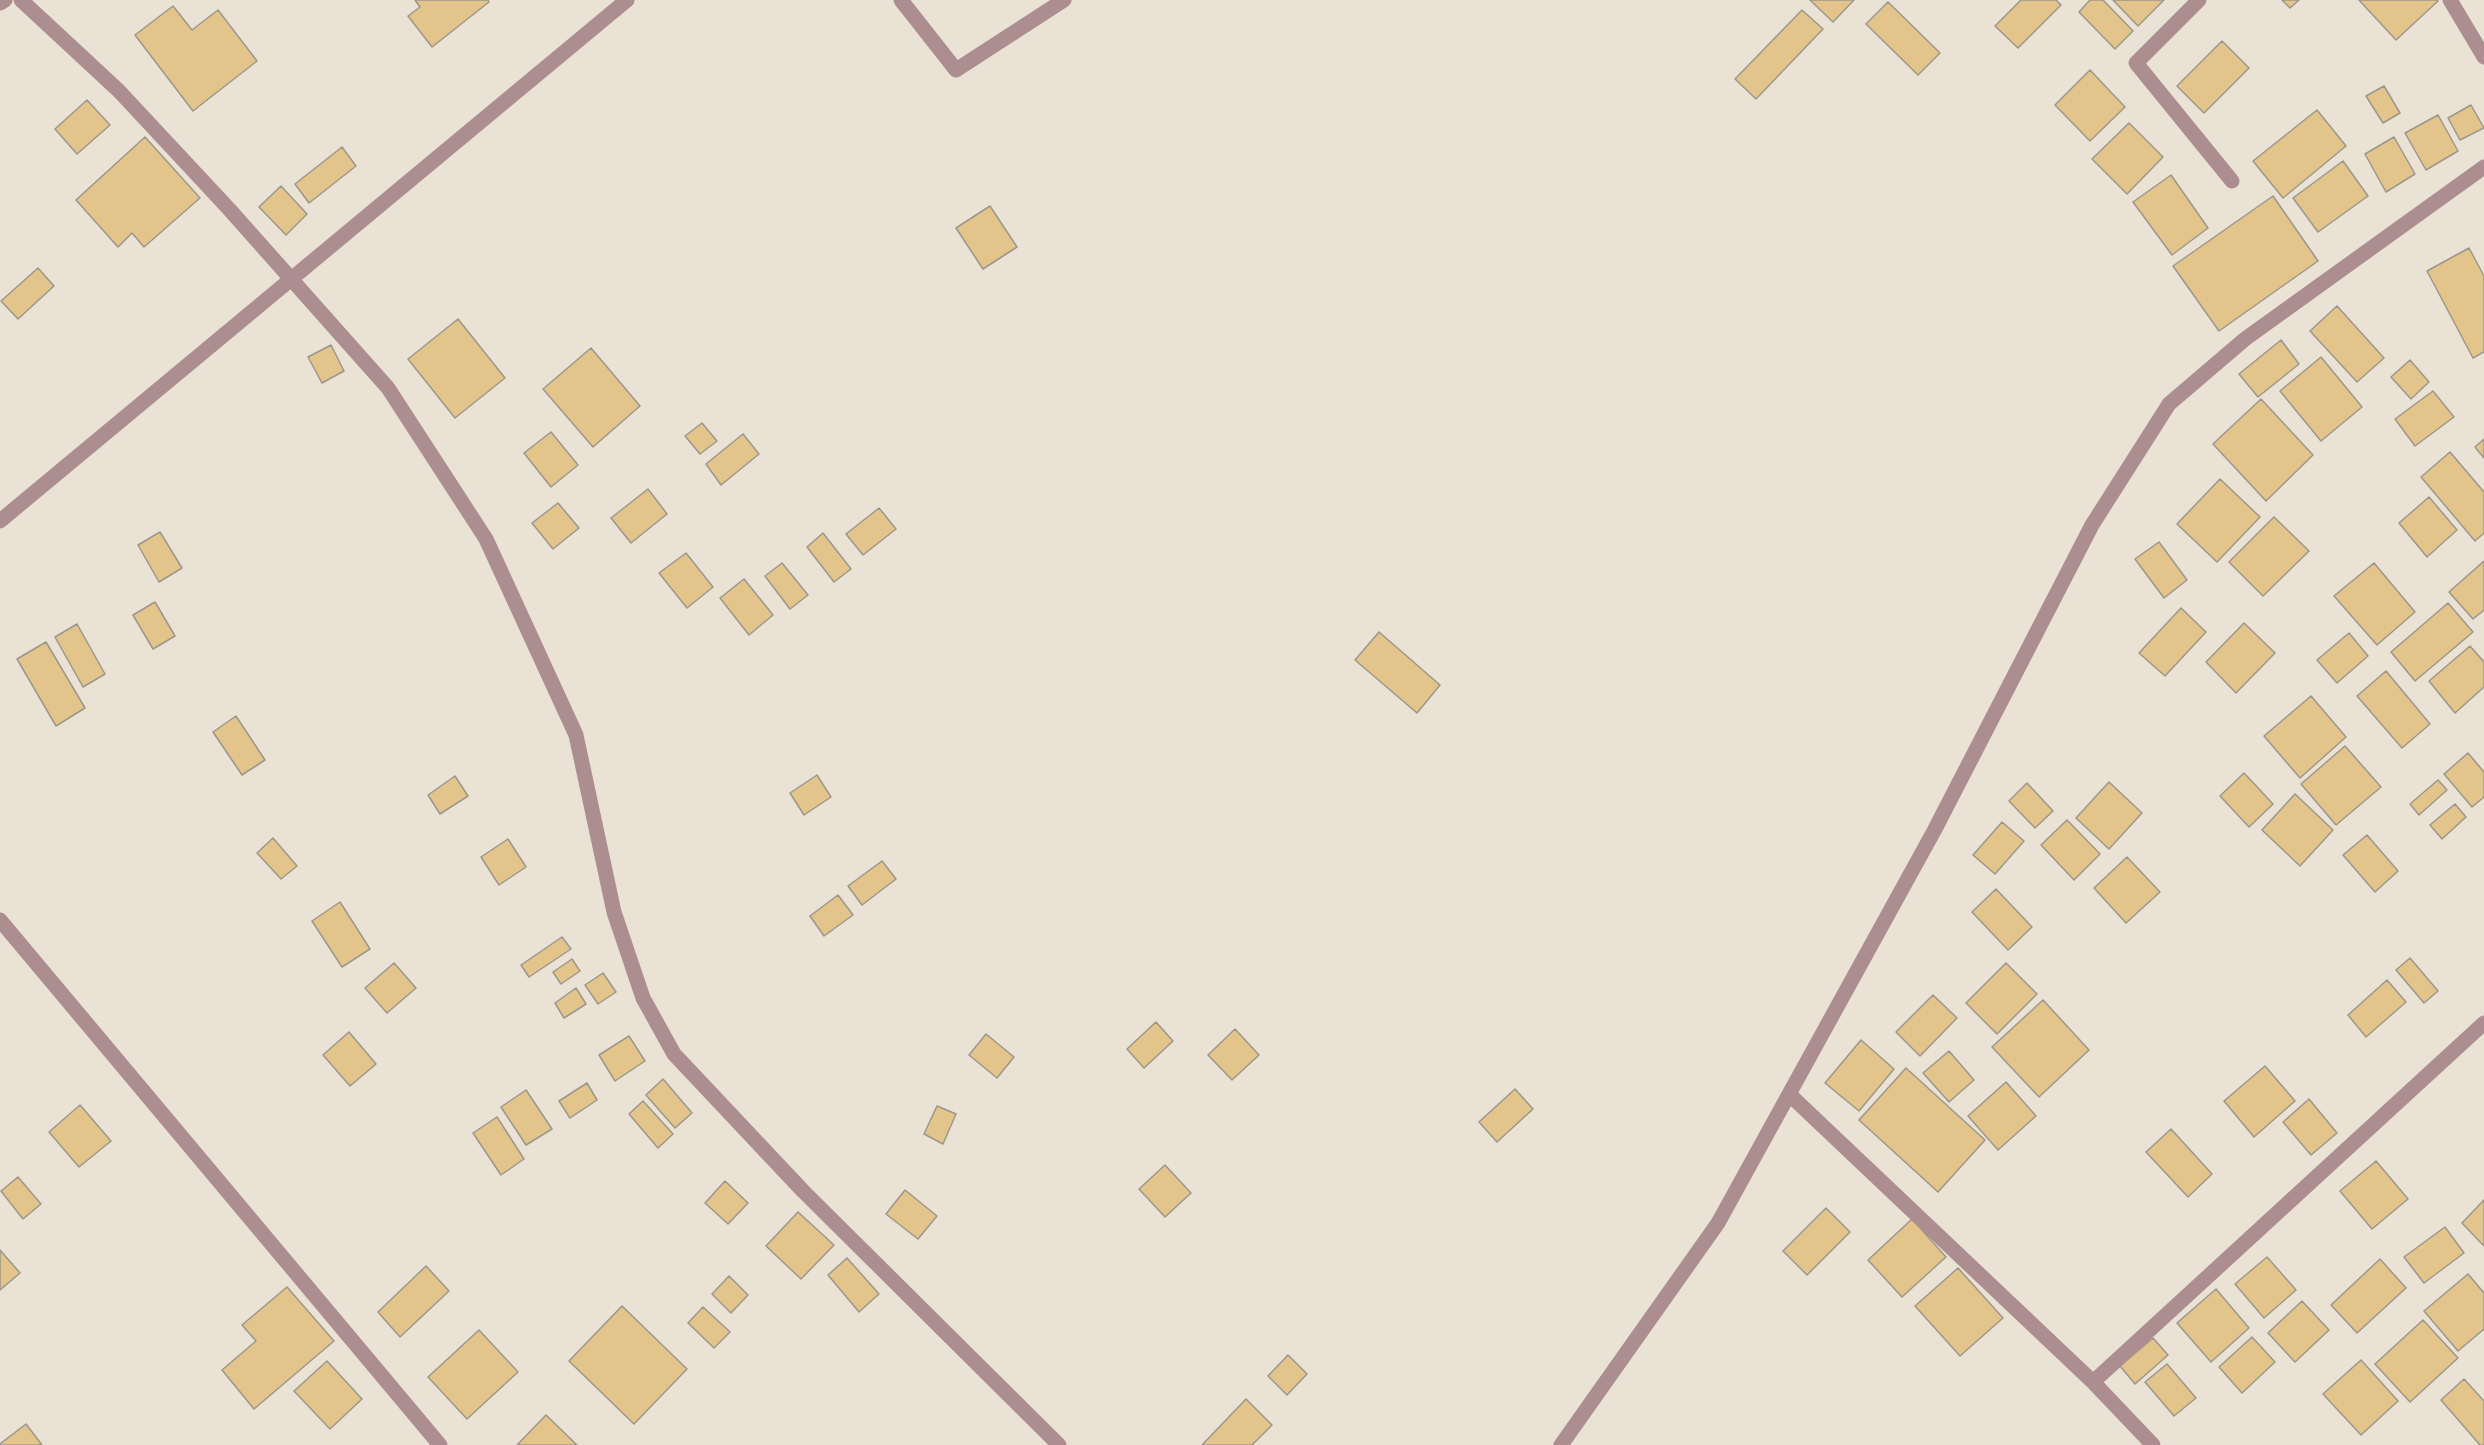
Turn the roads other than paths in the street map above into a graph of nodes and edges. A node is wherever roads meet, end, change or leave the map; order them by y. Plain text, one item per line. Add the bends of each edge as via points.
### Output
1 (4, 0) edge
2 (21, 0) edge
3 (627, 0) edge
4 (901, 0) edge
5 (1064, 0) edge
6 (2199, 0) edge
7 (2450, 0) edge
8 (0, 3) edge
9 (2484, 57) edge
10 (2484, 167) edge
11 (2232, 181) dead end
12 (292, 280) junction
13 (0, 521) edge
14 (0, 920) edge
15 (2484, 1023) edge
16 (1790, 1095) junction
17 (2093, 1382) junction
18 (1058, 1444) edge
19 (440, 1445) edge
20 (1561, 1445) edge
21 (2153, 1445) edge

1 - 8 street
2 - 12 street via 119,92
3 - 12 street
4 - 5 street via 956,70
6 - 11 street via 2136,63
7 - 9 street
10 - 16 street via 2245,339 2169,404 2092,525 1934,831
12 - 13 street
12 - 18 street via 388,388 486,539 576,735 614,912 643,998 674,1054 803,1191
14 - 19 street
15 - 17 street
16 - 17 street
16 - 20 street via 1718,1223
17 - 21 street

